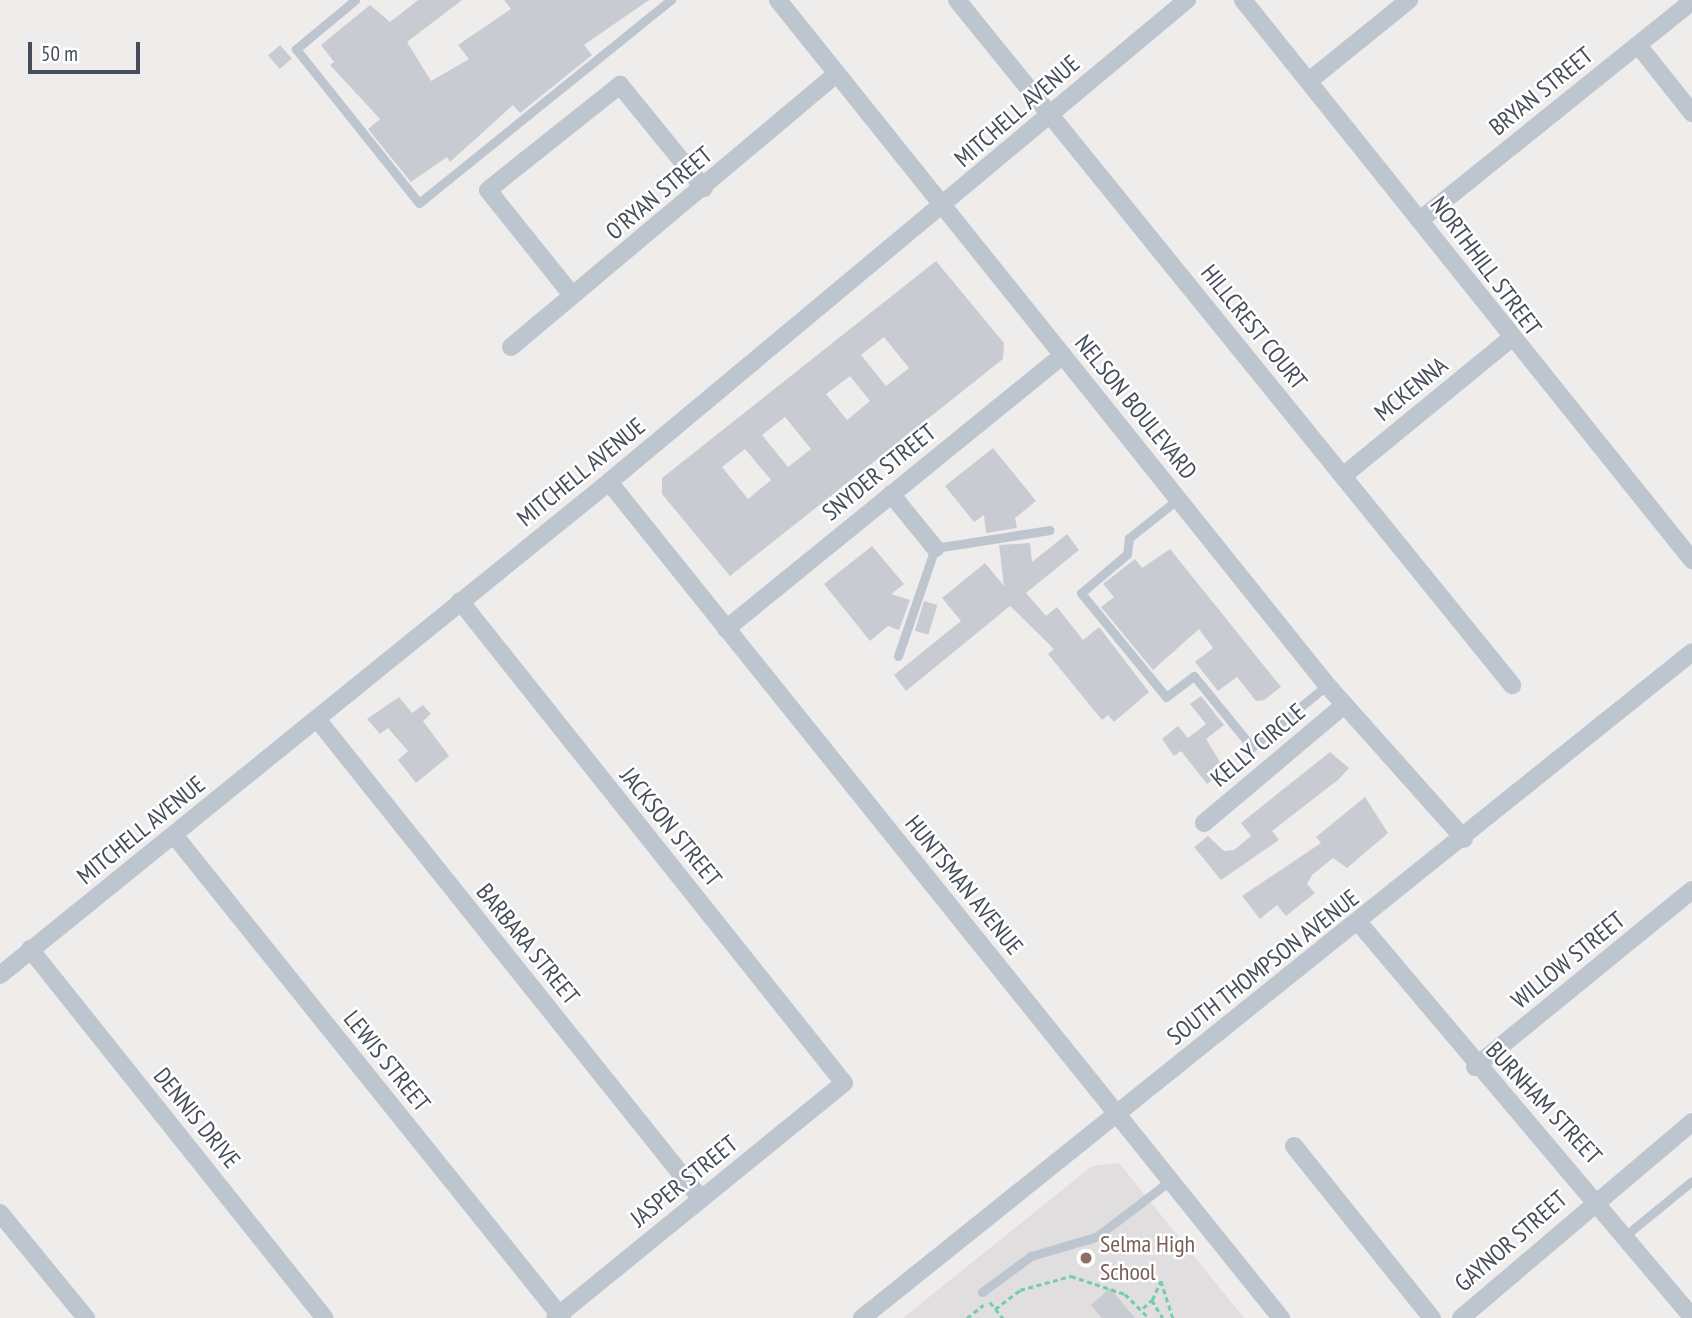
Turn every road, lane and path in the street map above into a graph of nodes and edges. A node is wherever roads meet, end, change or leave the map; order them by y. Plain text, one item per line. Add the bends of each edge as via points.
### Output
1 (355, 0) edge
2 (671, 0) edge
3 (778, 0) edge
4 (957, 0) edge
5 (1187, 0) edge
6 (1243, 0) edge
7 (1409, 0) edge
8 (1692, 1) edge
9 (1637, 45) junction
10 (836, 74) junction
11 (1309, 81) junction
12 (1692, 113) edge
13 (1050, 114) junction
14 (704, 188) junction
15 (943, 208) junction
16 (1420, 220) junction
17 (572, 295) junction
18 (1509, 340) junction
19 (511, 348) dead end
20 (1063, 355) junction
21 (1343, 476) junction
22 (609, 482) junction
23 (891, 494) junction
24 (1178, 499) junction
25 (1050, 530) dead end
26 (935, 548) junction
27 (1692, 560) edge
28 (460, 601) junction
29 (726, 629) junction
30 (1692, 652) edge
31 (898, 656) dead end
32 (1327, 685) junction
33 (1512, 685) dead end
34 (1344, 705) junction
35 (317, 719) junction
36 (1203, 823) dead end
37 (174, 835) junction
38 (1464, 839) junction
39 (1692, 890) edge
40 (1359, 923) junction
41 (30, 949) junction
42 (0, 975) edge
43 (1475, 1067) junction
44 (844, 1083) joint
45 (1116, 1112) junction
46 (1692, 1122) edge
47 (1294, 1146) dead end
48 (1171, 1180) junction
49 (1692, 1181) edge
50 (1597, 1198) junction
51 (701, 1199) junction
52 (0, 1213) edge
53 (1626, 1235) junction
54 (982, 1292) dead end
55 (1152, 1300) junction
56 (1143, 1308) junction
57 (996, 1309) junction
58 (558, 1317) edge
59 (1692, 1317) edge
60 (86, 1318) edge
61 (325, 1318) edge
62 (862, 1318) edge
63 (967, 1318) edge
64 (1003, 1318) edge
65 (1149, 1318) edge
66 (1163, 1318) edge
67 (1172, 1318) edge
68 (1280, 1318) edge
69 (1432, 1318) edge
70 (1461, 1318) edge

1 - 2 lane via 296,49 419,203
3 - 10 street, NELSON BOULEVARD
4 - 13 street, HILLCREST COURT
5 - 13 street, MITCHELL AVENUE
6 - 11 street, NORTHHILL STREET
7 - 11 street
8 - 9 street, BRYAN STREET
9 - 12 street
9 - 16 street, BRYAN STREET
10 - 14 street, O'RYAN STREET
10 - 15 street, NELSON BOULEVARD
11 - 16 street, NORTHHILL STREET
13 - 15 street, MITCHELL AVENUE
13 - 21 street, HILLCREST COURT
14 - 17 street, O'RYAN STREET
14 - 17 street via 620,85 488,190
15 - 20 street, NELSON BOULEVARD
15 - 22 street, MITCHELL AVENUE
16 - 18 street, NORTHHILL STREET
17 - 19 street, O'RYAN STREET
18 - 21 street, MCKENNA
18 - 27 street, NORTHHILL STREET
20 - 23 street, SNYDER STREET
20 - 24 street, NELSON BOULEVARD
21 - 33 street, HILLCREST COURT
22 - 28 street, MITCHELL AVENUE
22 - 29 street, HUNTSMAN AVENUE
23 - 26 street
23 - 29 street, SNYDER STREET
24 - 32 street, NELSON BOULEVARD
24 - 32 lane via 1129,538 1128,554 1081,593 1166,697 1194,676 1252,747
25 - 26 lane
26 - 31 lane
28 - 35 street, MITCHELL AVENUE
28 - 44 street, JACKSON STREET
29 - 45 street, HUNTSMAN AVENUE
30 - 38 street, SOUTH THOMPSON AVENUE
32 - 34 street, NELSON BOULEVARD
34 - 36 street, KELLY CIRCLE
34 - 38 street, NELSON BOULEVARD
35 - 37 street, MITCHELL AVENUE
35 - 51 street, BARBARA STREET
37 - 41 street, MITCHELL AVENUE
37 - 58 street, LEWIS STREET
38 - 40 street, SOUTH THOMPSON AVENUE
39 - 43 street, WILLOW STREET
40 - 43 street, BURNHAM STREET
40 - 45 street, SOUTH THOMPSON AVENUE
41 - 42 street, MITCHELL AVENUE
41 - 61 street, DENNIS DRIVE
43 - 50 street, BURNHAM STREET
44 - 51 street, JASPER STREET
45 - 48 street, HUNTSMAN AVENUE
45 - 62 street, SOUTH THOMPSON AVENUE
46 - 50 street, GAYNOR STREET
47 - 69 street
48 - 54 lane via 1096,1237 1031,1256
48 - 68 street, HUNTSMAN AVENUE
49 - 53 lane
50 - 53 street, BURNHAM STREET
50 - 70 street, GAYNOR STREET
51 - 58 street, JASPER STREET
52 - 60 street
53 - 59 street, BURNHAM STREET
55 - 56 path
55 - 66 path
55 - 67 path via 1161,1281
56 - 57 path via 1101,1282 1071,1276 1020,1290
56 - 65 path
57 - 63 path via 989,1300
57 - 64 path

